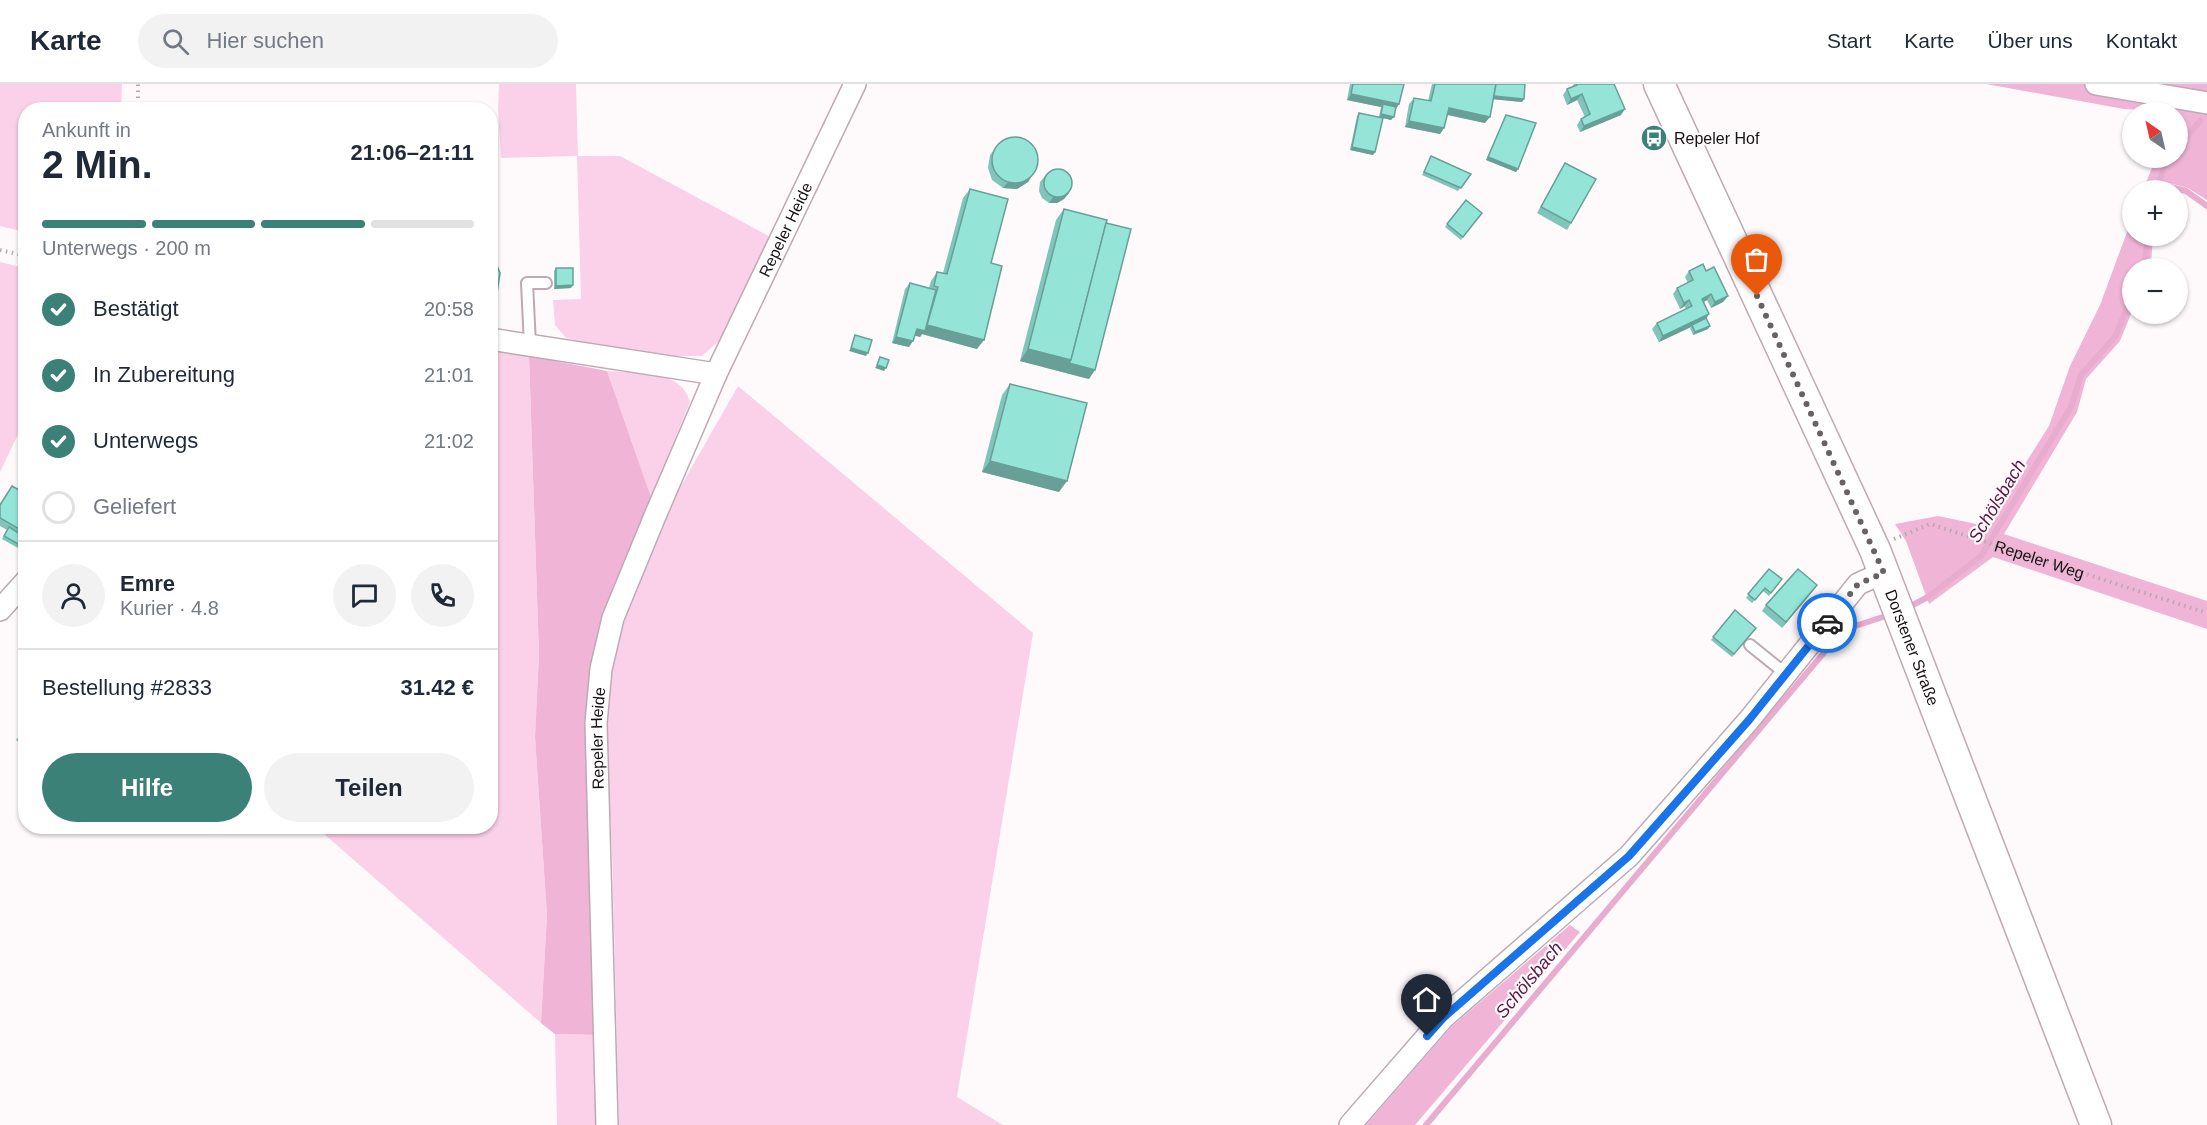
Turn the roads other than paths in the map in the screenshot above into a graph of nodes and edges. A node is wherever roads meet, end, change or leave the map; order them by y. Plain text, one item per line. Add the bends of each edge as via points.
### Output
1 (855, 84) edge
2 (1659, 84) edge
3 (2097, 84) edge
4 (2207, 103) edge
5 (546, 283) dead end
6 (498, 340) edge
7 (530, 345) junction
8 (716, 374) junction
9 (1884, 573) junction
10 (18, 590) edge
11 (0, 610) edge
12 (1750, 645) dead end
13 (1786, 674) junction
14 (607, 1125) edge
15 (1350, 1125) edge
16 (2096, 1125) edge

1 - 8 street, Repeler Heide
2 - 9 main road, Dorstener Straße
3 - 4 street
5 - 7 lane via 527,283
6 - 7 street
7 - 8 street
8 - 14 street, Repeler Heide via 613,618 601,669 596,723
9 - 13 street via 1858,584
9 - 16 main road, Dorstener Straße
10 - 11 street
12 - 13 lane
13 - 15 street via 1629,856 1443,1018

